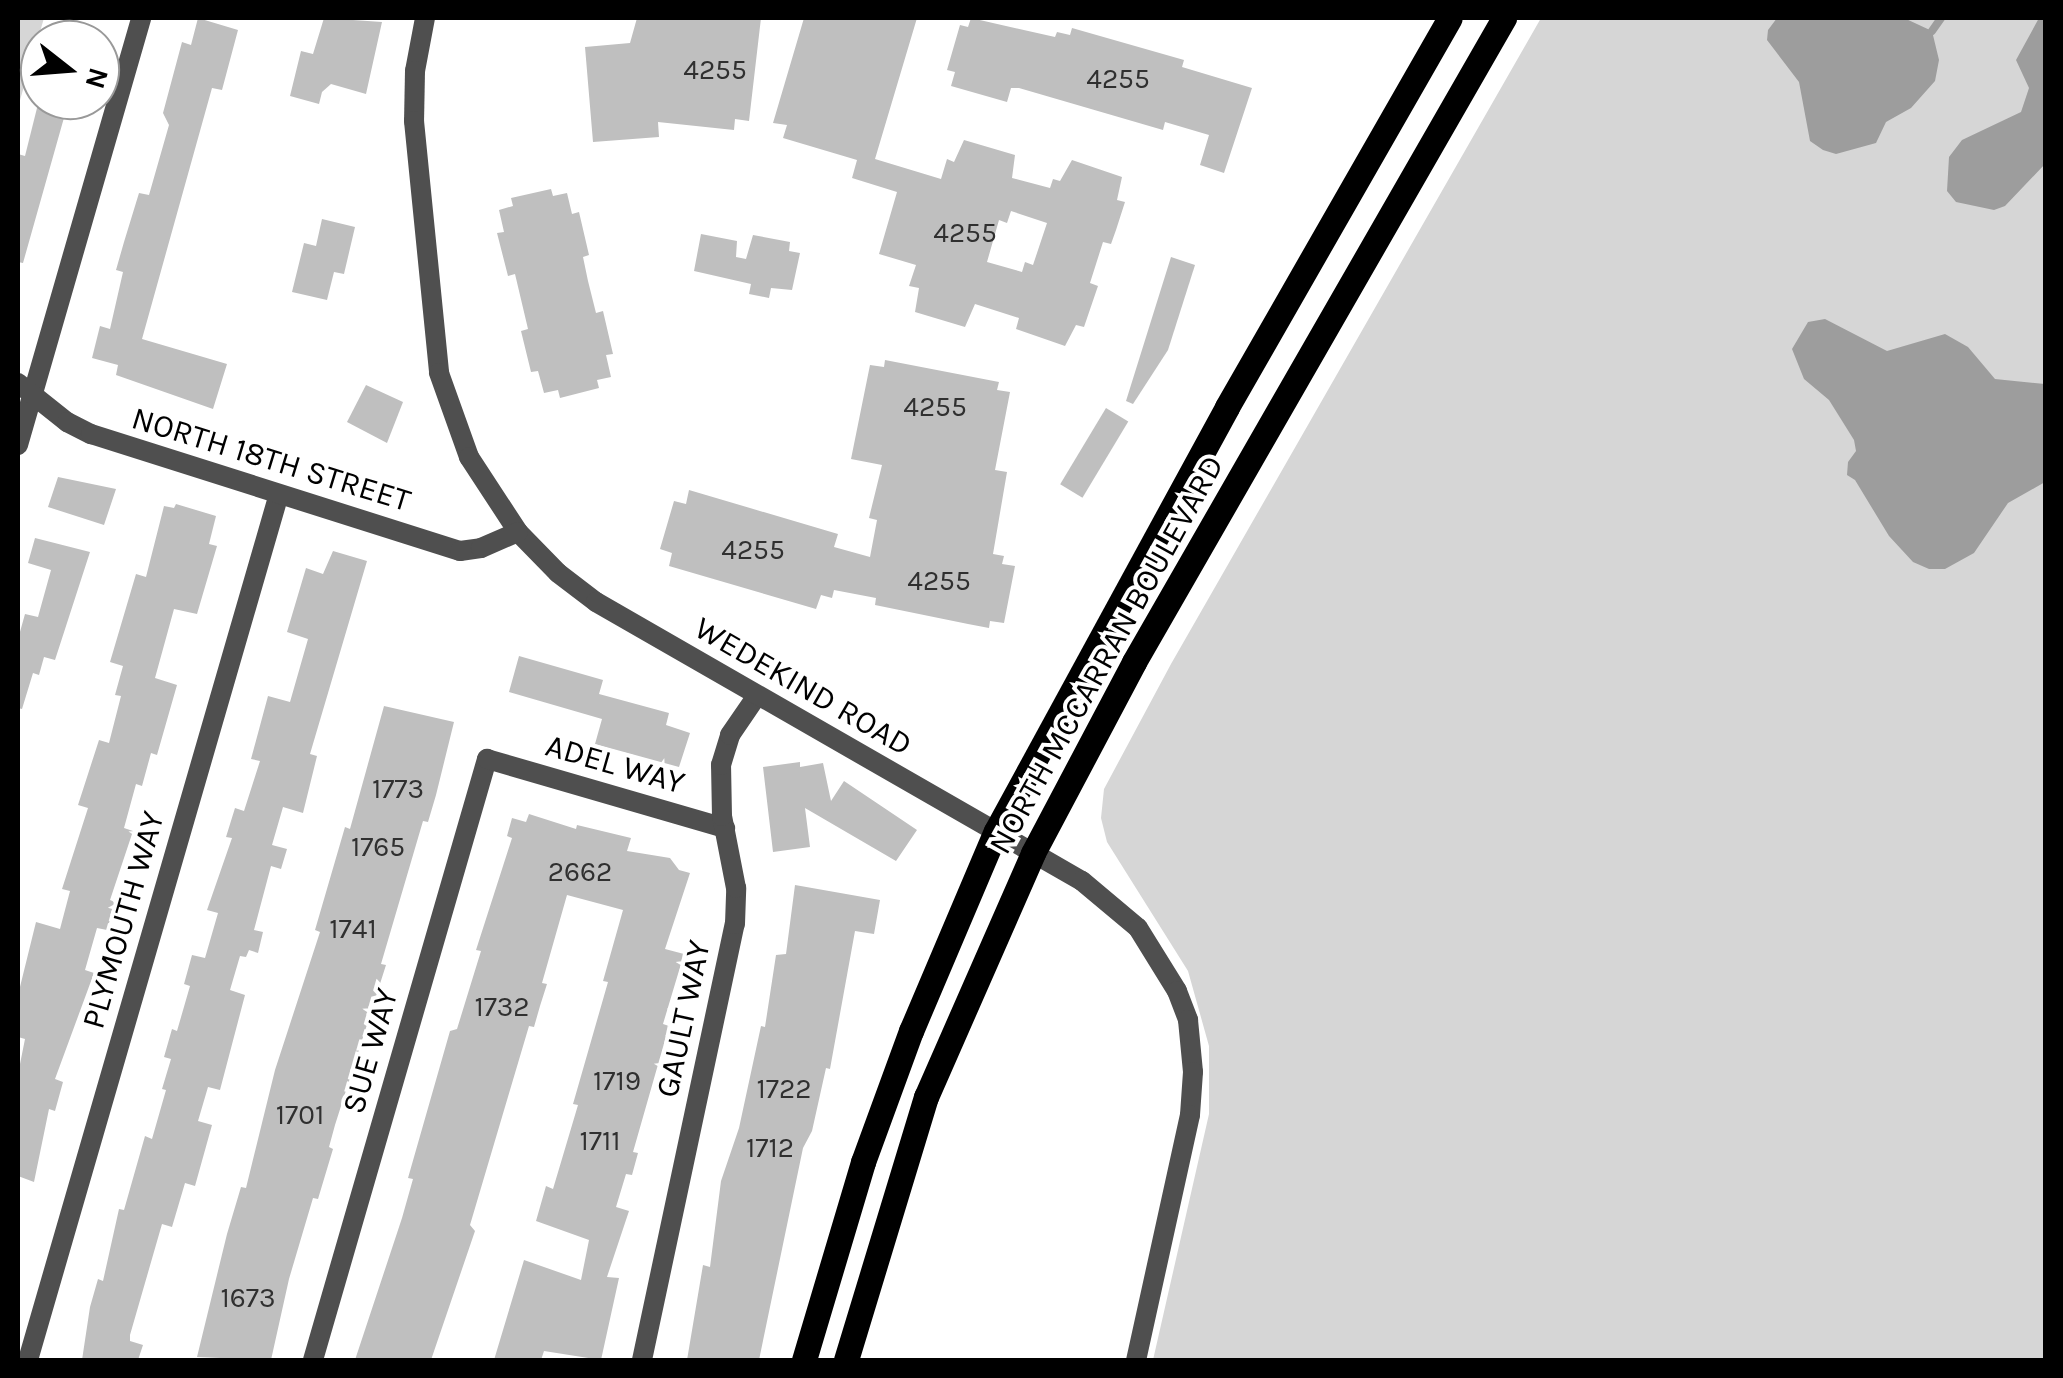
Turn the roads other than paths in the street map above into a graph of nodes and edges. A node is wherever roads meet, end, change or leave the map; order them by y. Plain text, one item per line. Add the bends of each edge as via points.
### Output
1 (141, 18) edge
2 (425, 18) edge
3 (1450, 18) edge
4 (1504, 18) edge
5 (25, 388) edge
6 (18, 446) edge
7 (278, 497) junction
8 (518, 532) junction
9 (756, 697) junction
10 (487, 759) joint
11 (726, 828) junction
12 (996, 832) junction
13 (1033, 853) junction
14 (28, 1360) edge
15 (313, 1360) edge
16 (642, 1360) edge
17 (804, 1360) edge
18 (846, 1360) edge
19 (1136, 1360) edge

1 - 5 street
2 - 8 street, WEDEKIND ROAD via 414,121 439,374 469,458
3 - 12 main road, NORTH MCCARRAN BOULEVARD via 1227,407
4 - 13 main road, NORTH MCCARRAN BOULEVARD via 1134,662
5 - 6 street
5 - 7 street, NORTH 18TH STREET via 91,434
7 - 8 street, NORTH 18TH STREET via 460,551
7 - 14 street, PLYMOUTH WAY
8 - 9 street, WEDEKIND ROAD via 596,602
9 - 11 street, GAULT WAY via 730,735 720,765
9 - 12 street, WEDEKIND ROAD
10 - 11 street, ADEL WAY
10 - 15 street, SUE WAY
11 - 16 street, GAULT WAY via 734,924
12 - 13 street, WEDEKIND ROAD
12 - 17 main road, NORTH MCCARRAN BOULEVARD via 863,1162
13 - 18 main road, NORTH MCCARRAN BOULEVARD via 926,1097
13 - 19 street, WEDEKIND ROAD via 1094,889 1138,928 1188,1020 1190,1115

